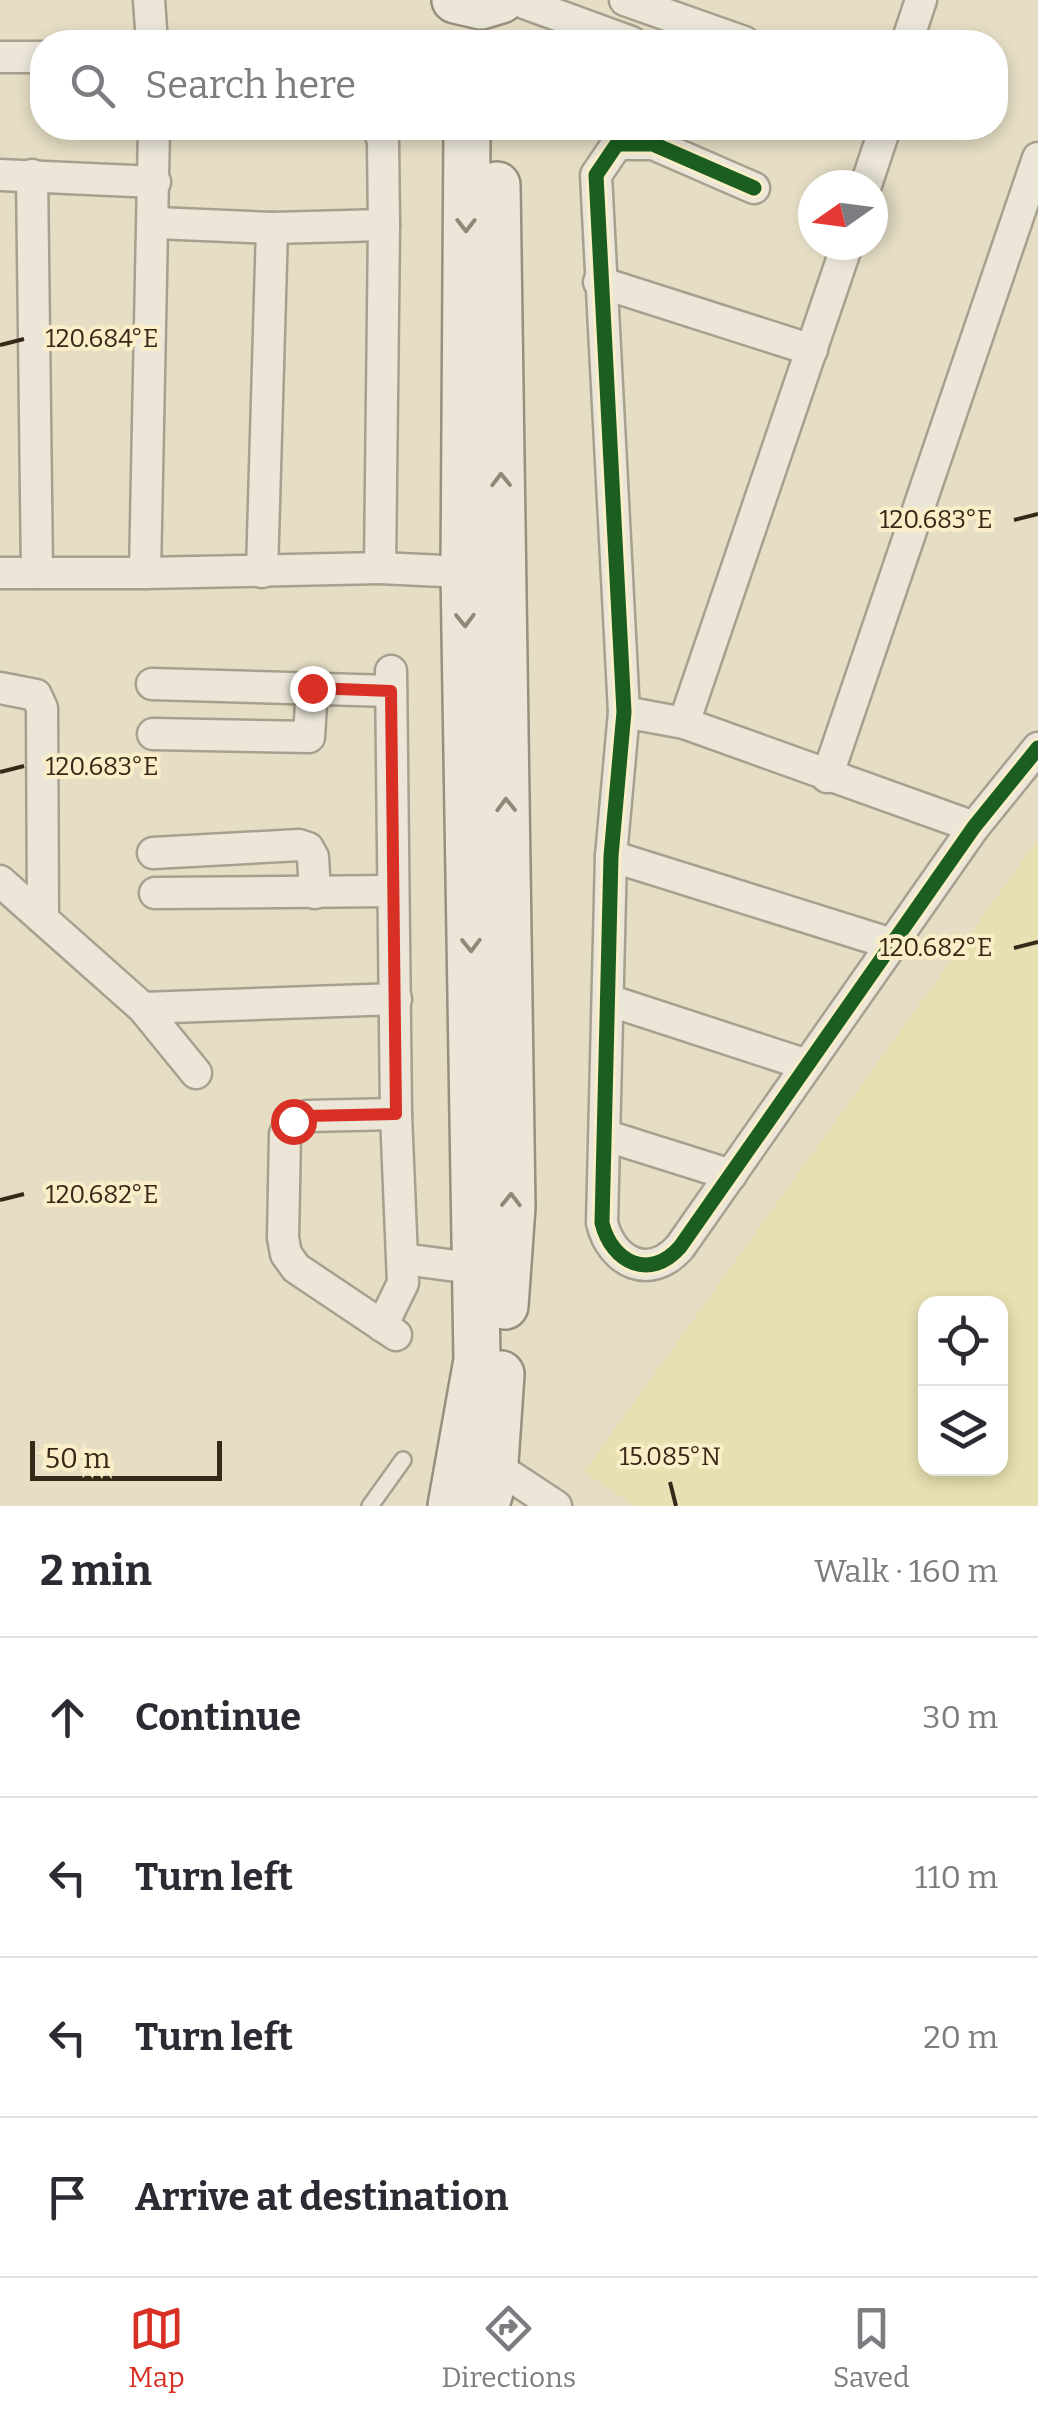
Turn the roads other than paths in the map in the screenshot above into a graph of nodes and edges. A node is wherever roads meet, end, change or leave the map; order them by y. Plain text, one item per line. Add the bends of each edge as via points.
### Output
1 (148, 0) edge
2 (625, 0) edge
3 (921, 0) edge
4 (485, 13) edge
5 (151, 30) edge
6 (571, 30) edge
7 (710, 30) edge
8 (911, 30) edge
9 (0, 56) edge
10 (30, 57) edge
11 (154, 140) edge
12 (382, 140) edge
13 (467, 140) edge
14 (496, 140) edge
15 (881, 140) edge
16 (1038, 158) edge
17 (871, 170) edge
18 (0, 175) edge
19 (32, 175) junction
20 (155, 182) junction
21 (754, 188) dead end
22 (156, 223) junction
23 (384, 224) junction
24 (272, 228) junction
25 (842, 260) edge
26 (600, 282) junction
27 (812, 350) junction
28 (380, 568) junction
29 (262, 572) junction
30 (464, 572) junction
31 (0, 573) edge
32 (37, 573) junction
33 (145, 573) junction
34 (0, 688) edge
35 (312, 688) junction
36 (624, 712) junction
37 (684, 722) junction
38 (1038, 748) edge
39 (827, 777) junction
40 (974, 828) junction
41 (611, 856) junction
42 (0, 882) edge
43 (392, 891) junction
44 (315, 892) junction
45 (43, 918) junction
46 (892, 944) junction
47 (396, 999) junction
48 (608, 1000) junction
49 (143, 1008) junction
50 (807, 1065) junction
51 (196, 1073) dead end
52 (396, 1114) junction
53 (606, 1136) junction
54 (731, 1175) junction
55 (403, 1271) junction
56 (492, 1282) junction
57 (404, 1460) dead end
58 (472, 1494) edge
59 (370, 1506) edge
60 (556, 1506) edge

1 - 5 street
2 - 7 street
3 - 8 street
4 - 6 street
9 - 10 street
11 - 20 street
12 - 23 street
13 -> 30 street
56 -> 14 street via 512,1208
15 - 17 street
16 - 39 street
18 - 19 street
19 - 20 street
19 - 32 street
20 - 22 street
21 - 26 street via 653,144 616,144 596,175
22 - 24 street
22 - 33 street
23 - 24 street
23 - 28 street
24 - 29 street
25 - 27 street
26 - 27 street
26 - 36 street
27 - 37 street
28 - 29 street
28 - 30 street
29 - 33 street
30 -> 56 street
31 - 32 street
32 - 33 street
34 - 45 street via 36,695 42,708
35 - 35 street via 152,681 153,743 310,737
35 - 43 street via 391,681
36 - 37 street
36 - 41 street
37 - 39 street
38 - 40 street
39 - 40 street
40 - 46 street
41 - 46 street
41 - 48 street
42 - 45 street
43 - 44 street
43 - 47 street
44 - 44 street via 313,856 299,845 153,848 154,904
45 - 49 street
46 - 50 street
47 - 49 street
47 - 52 street
48 - 50 street
48 - 53 street
49 - 51 street
50 - 54 street
52 - 55 street
52 - 55 street via 293,1121 285,1134 286,1254 296,1268 390,1331
53 - 54 street
53 - 54 street via 606,1240 640,1268 668,1261
55 - 56 street
56 - 58 street via 477,1360
57 - 59 lane
58 - 60 street via 512,1477

